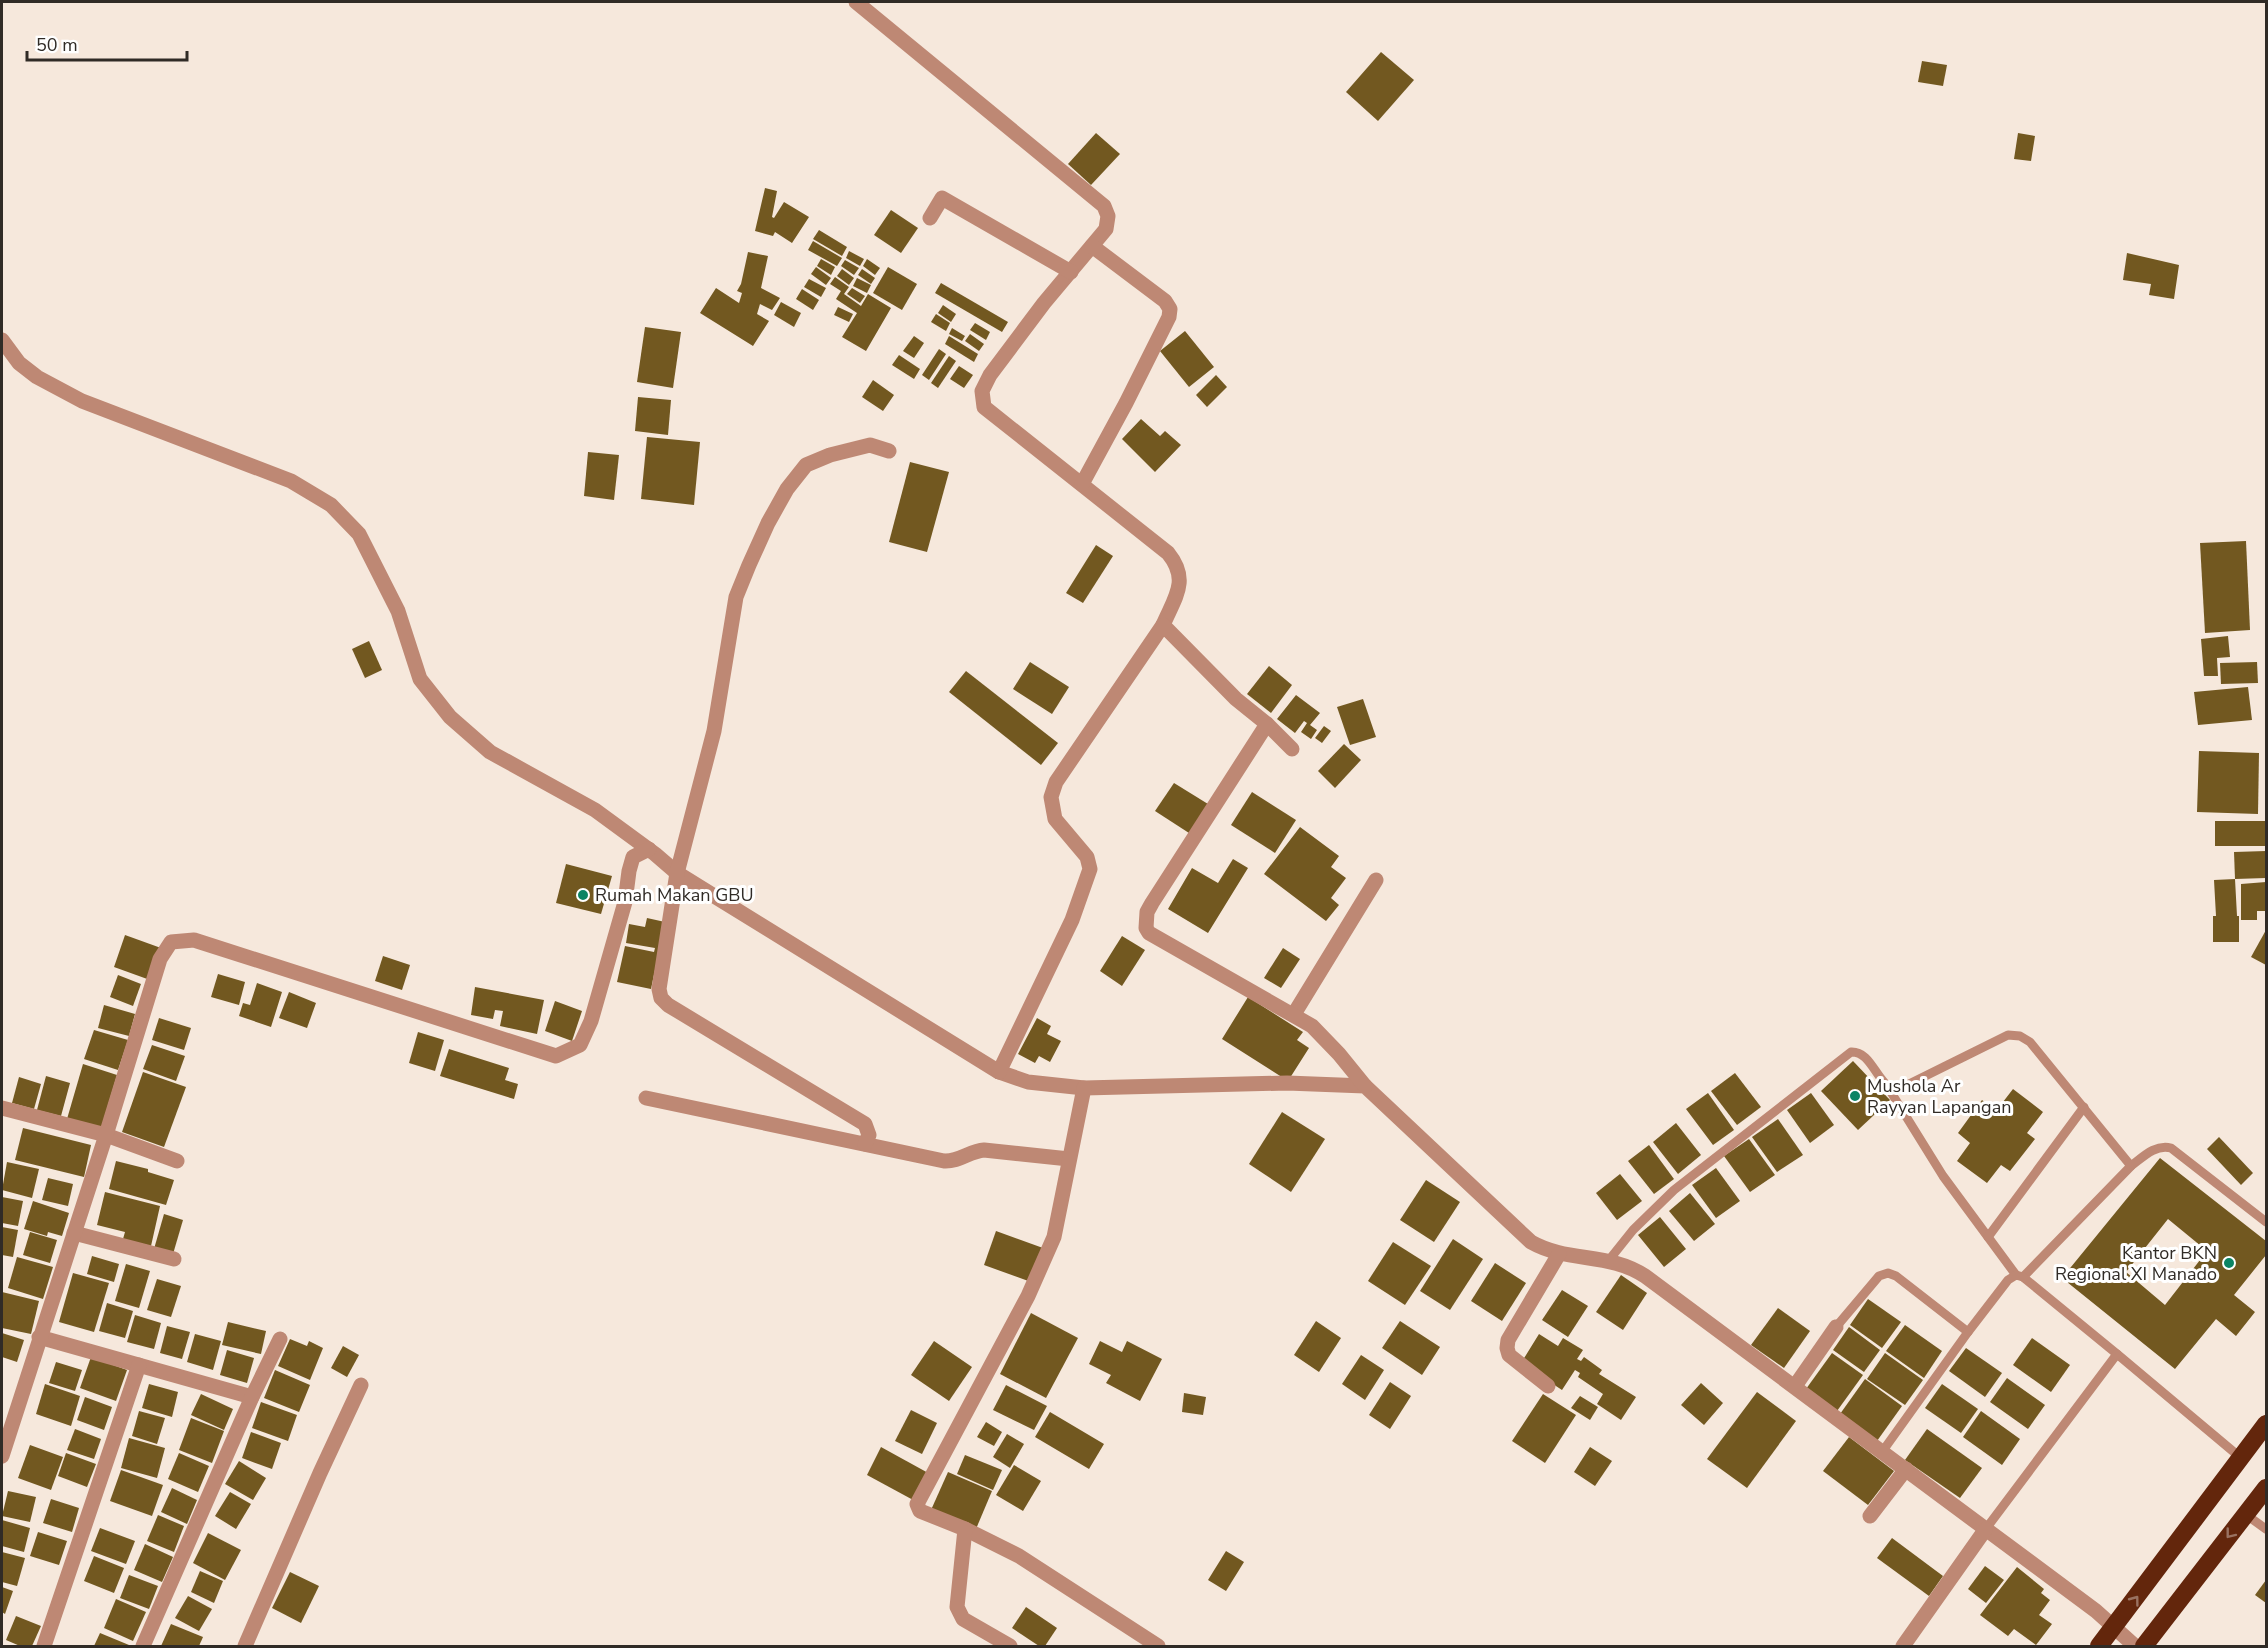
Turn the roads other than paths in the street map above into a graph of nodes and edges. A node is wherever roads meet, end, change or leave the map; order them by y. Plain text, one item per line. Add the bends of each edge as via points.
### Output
1 (856, 2) edge
2 (930, 218) dead end
3 (1092, 246) junction
4 (1071, 272) junction
5 (2, 340) edge
6 (889, 451) dead end
7 (1082, 484) junction
8 (1163, 625) junction
9 (1267, 724) junction
10 (1292, 749) dead end
11 (649, 849) junction
12 (677, 873) junction
13 (1376, 880) dead end
14 (1294, 1014) junction
15 (999, 1072) junction
16 (1365, 1086) junction
17 (1084, 1088) junction
18 (1889, 1089) junction
19 (646, 1098) dead end
20 (2084, 1107) junction
21 (2, 1108) edge
22 (106, 1135) junction
23 (865, 1144) junction
24 (1069, 1158) junction
25 (177, 1161) dead end
26 (2131, 1166) junction
27 (2266, 1222) edge
28 (74, 1233) junction
29 (1988, 1237) junction
30 (1559, 1254) junction
31 (174, 1259) dead end
32 (1609, 1260) junction
33 (2019, 1276) junction
34 (1836, 1327) joint
35 (1968, 1332) junction
36 (39, 1337) junction
37 (280, 1339) dead end
38 (2117, 1354) junction
39 (139, 1365) junction
40 (361, 1385) dead end
41 (1548, 1386) dead end
42 (1795, 1386) junction
43 (252, 1397) junction
44 (2266, 1424) edge
45 (1882, 1452) junction
46 (2, 1456) edge
47 (2241, 1458) junction
48 (1906, 1470) junction
49 (2266, 1488) edge
50 (2246, 1514) junction
51 (1870, 1516) dead end
52 (965, 1529) junction
53 (2266, 1529) edge
54 (1985, 1530) junction
55 (2114, 1627) junction
56 (44, 1647) edge
57 (143, 1647) edge
58 (245, 1647) edge
59 (1010, 1647) edge
60 (1158, 1647) edge
61 (1903, 1647) edge
62 (2099, 1647) edge
63 (2135, 1647) edge
64 (2144, 1647) edge

1 - 3 street via 1104,206 1108,216 1106,229
2 - 4 street via 942,198
3 - 4 street
3 - 7 street via 1165,301 1170,309
4 - 7 street via 990,375 982,398 984,407
5 - 11 street via 37,377 82,401 291,481 331,506 359,534 398,611 420,679 450,717 490,752 595,810
6 - 12 street via 870,445 806,465 768,523 736,597 714,731
7 - 8 street via 1177,564 1178,588
8 - 9 street via 1236,699
8 - 15 street via 1056,782 1051,797 1055,819 1087,857 1090,869 1072,920
9 - 10 street
9 - 14 street via 1152,903 1146,928
11 - 12 street
11 - 22 street via 633,858 626,902 591,1021 580,1045 567,1052 556,1056 539,1052 195,940 171,942 160,959
12 - 15 street
12 - 23 street via 658,989 661,998 865,1124 869,1135
13 - 14 street
14 - 16 street via 1312,1026
15 - 17 street via 1028,1083
16 - 17 street via 1287,1083
16 - 30 street via 1531,1242
17 - 24 street
18 - 20 lane via 1897,1090 2008,1035 2020,1036 2030,1042
18 - 29 lane via 1943,1176
18 - 32 lane via 1863,1056 1851,1052 1674,1190
19 - 23 street
20 - 26 lane
20 - 29 lane
21 - 22 street
22 - 25 street
22 - 28 street
23 - 24 street via 948,1162 984,1150
24 - 52 street via 1054,1237 1037,1276 917,1504 920,1511
26 - 27 lane via 2162,1146 2170,1148
26 - 33 lane
28 - 31 street
28 - 36 street
29 - 33 lane
30 - 32 street
30 - 41 street via 1507,1348 1509,1355
32 - 42 street via 1645,1275
33 - 35 lane via 2008,1280
33 - 38 lane
34 - 35 lane via 1879,1276 1887,1273
34 - 42 street
35 - 45 lane
36 - 39 street
36 - 46 street
37 - 43 street
38 - 47 lane
38 - 54 lane
39 - 43 street
39 - 56 street
40 - 58 street
42 - 45 street
43 - 57 street
44 - 47 highway
45 - 48 street
55 -> 47 highway
48 - 51 street
48 - 54 street
49 - 50 highway
50 - 53 lane
50 -> 64 highway
52 - 59 street via 958,1613
52 - 60 street via 1019,1556
54 - 55 street
54 - 61 street
55 - 62 highway
55 - 63 street

